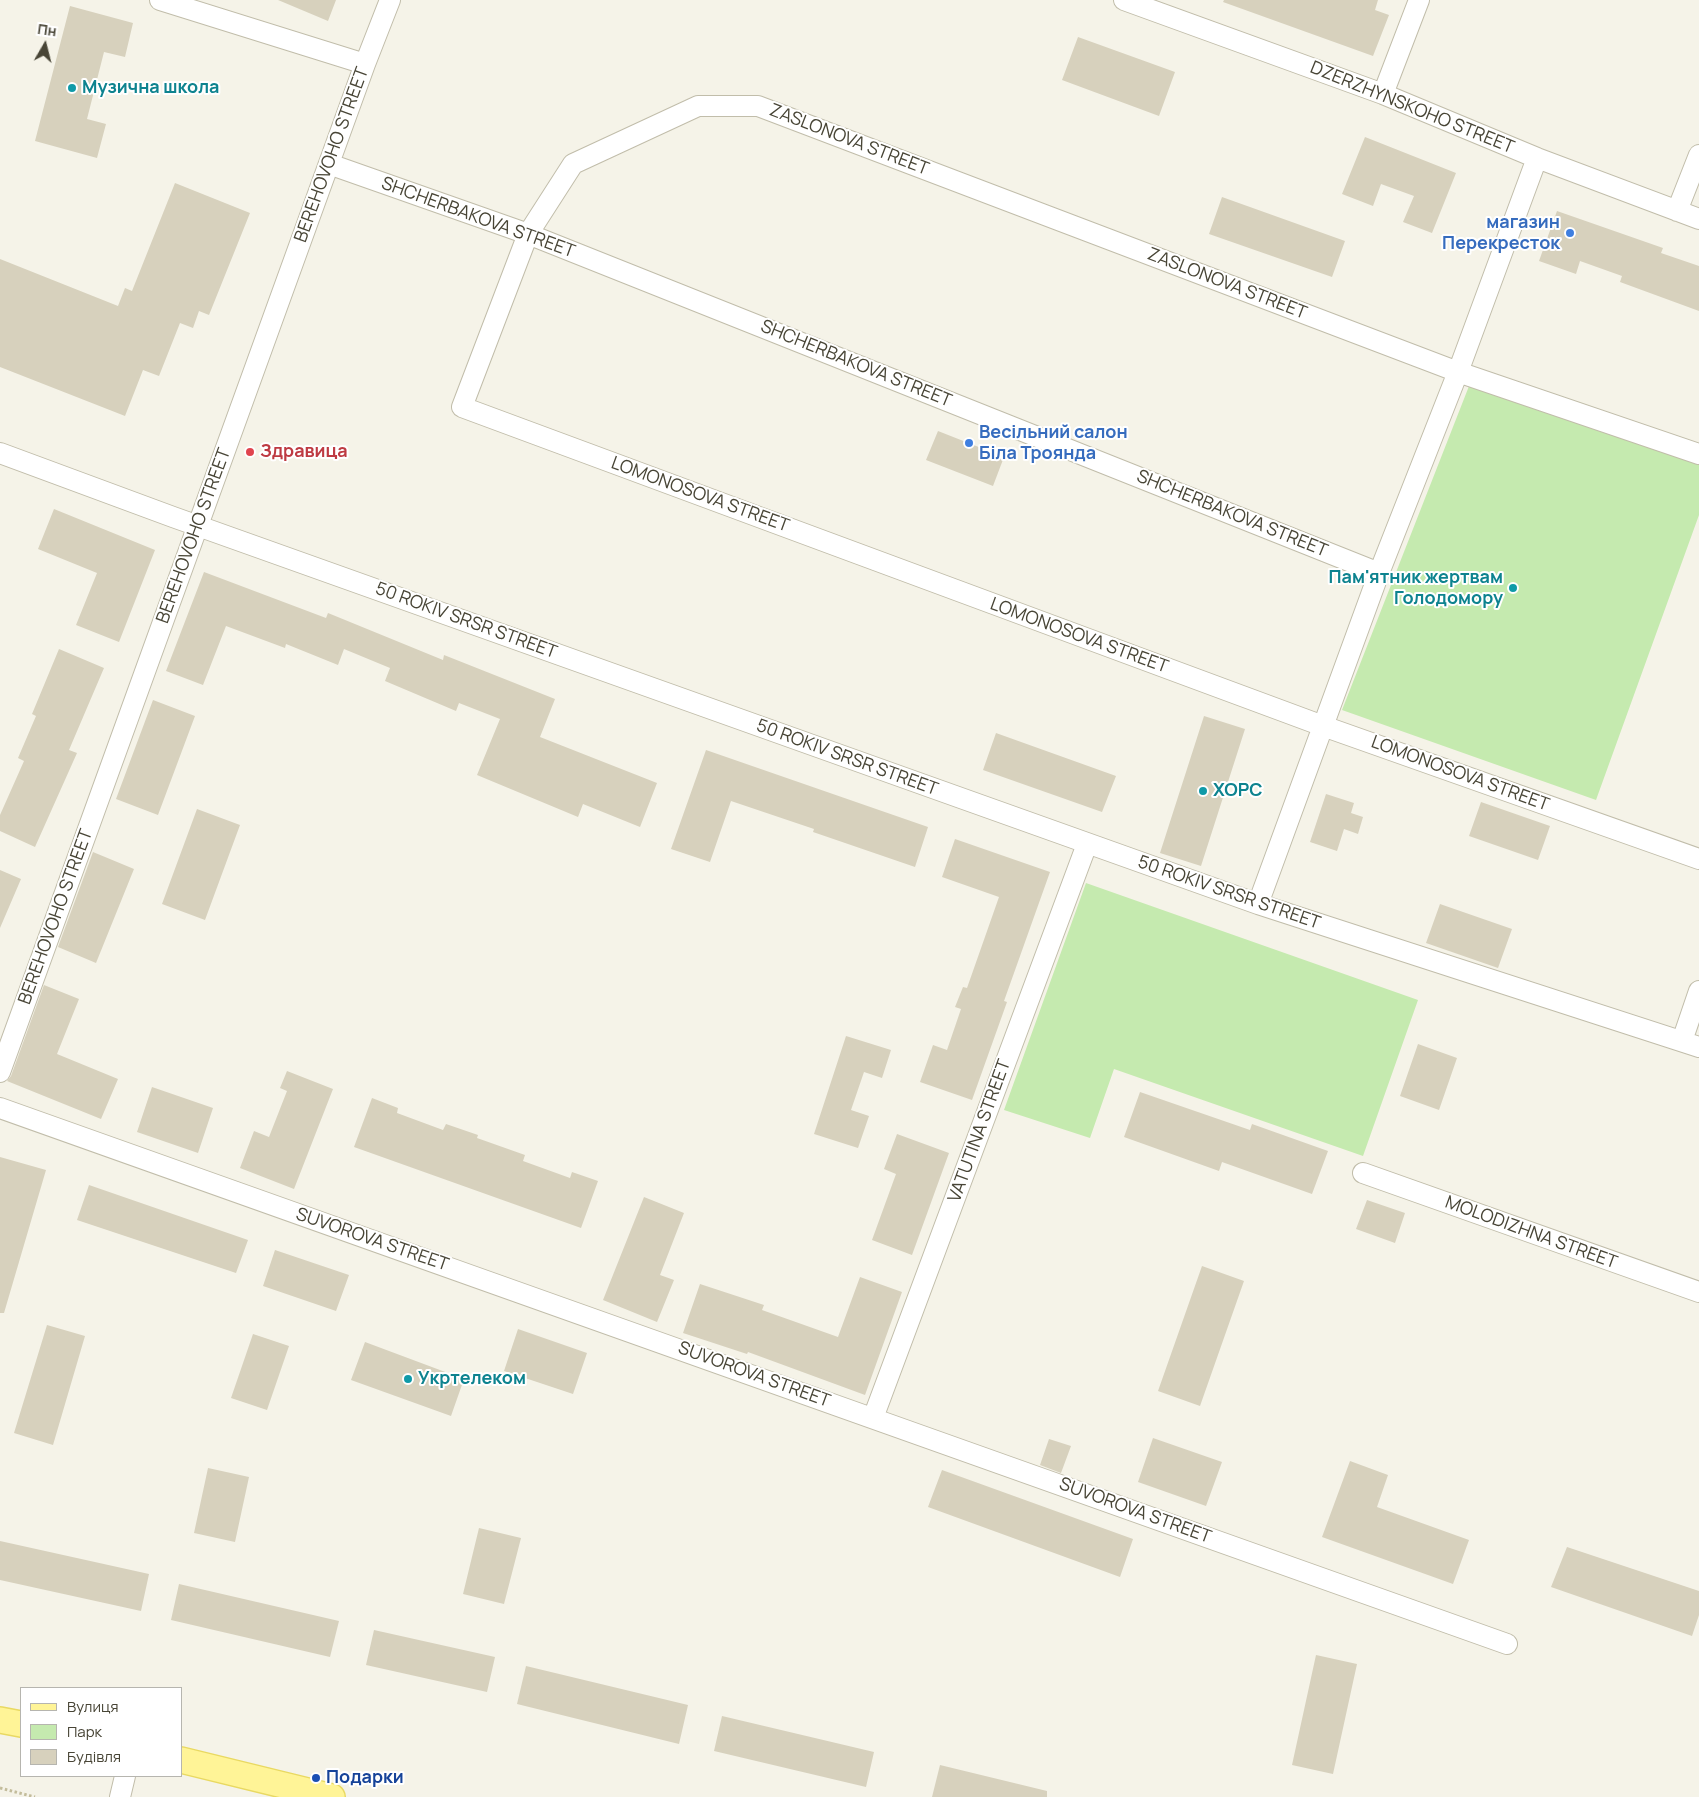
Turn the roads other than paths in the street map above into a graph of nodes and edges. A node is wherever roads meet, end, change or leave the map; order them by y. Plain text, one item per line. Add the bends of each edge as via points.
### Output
1 (160, 0) edge
2 (390, 0) edge
3 (1419, 0) edge
4 (1130, 1) edge
5 (365, 64) junction
6 (1383, 94) junction
7 (1699, 155) edge
8 (1537, 158) junction
9 (329, 164) junction
10 (1678, 211) junction
11 (1699, 218) edge
12 (528, 234) junction
13 (1458, 372) junction
14 (0, 453) edge
15 (1699, 454) edge
16 (198, 525) junction
17 (1379, 573) junction
18 (1323, 726) junction
19 (1087, 844) junction
20 (1699, 859) edge
21 (1258, 904) junction
22 (1699, 991) edge
23 (1690, 1044) edge
24 (0, 1072) edge
25 (0, 1108) edge
26 (1363, 1173) dead end
27 (1699, 1292) edge
28 (873, 1418) junction
29 (1507, 1644) dead end
30 (0, 1720) edge
31 (20, 1724) edge
32 (182, 1760) edge
33 (125, 1777) edge
34 (120, 1797) edge
35 (332, 1797) edge

1 - 5 street
2 - 5 street, BEREHOVOHO STREET
3 - 6 street
4 - 6 street, DZERZHYNSKOHO STREET
5 - 9 street, BEREHOVOHO STREET
6 - 8 street, DZERZHYNSKOHO STREET
7 - 10 street
8 - 10 street, DZERZHYNSKOHO STREET
8 - 13 street
9 - 12 street, SHCHERBAKOVA STREET
9 - 16 street, BEREHOVOHO STREET
10 - 11 street, DZERZHYNSKOHO STREET
12 - 13 street, ZASLONOVA STREET via 573,164 698,106 758,106
12 - 17 street, SHCHERBAKOVA STREET
12 - 18 street, LOMONOSOVA STREET via 462,406
13 - 15 street, ZASLONOVA STREET
13 - 17 street
14 - 16 street, 50 ROKIV SRSR STREET
16 - 19 street, 50 ROKIV SRSR STREET
16 - 24 street, BEREHOVOHO STREET
17 - 18 street
18 - 20 street, LOMONOSOVA STREET
18 - 21 street
19 - 21 street, 50 ROKIV SRSR STREET
19 - 28 street, VATUTINA STREET
21 - 23 street, 50 ROKIV SRSR STREET
22 - 23 street
25 - 28 street, SUVOROVA STREET
26 - 27 street, MOLODIZHNA STREET
28 - 29 street, SUVOROVA STREET
30 - 31 main road
32 - 35 main road
33 - 34 street

